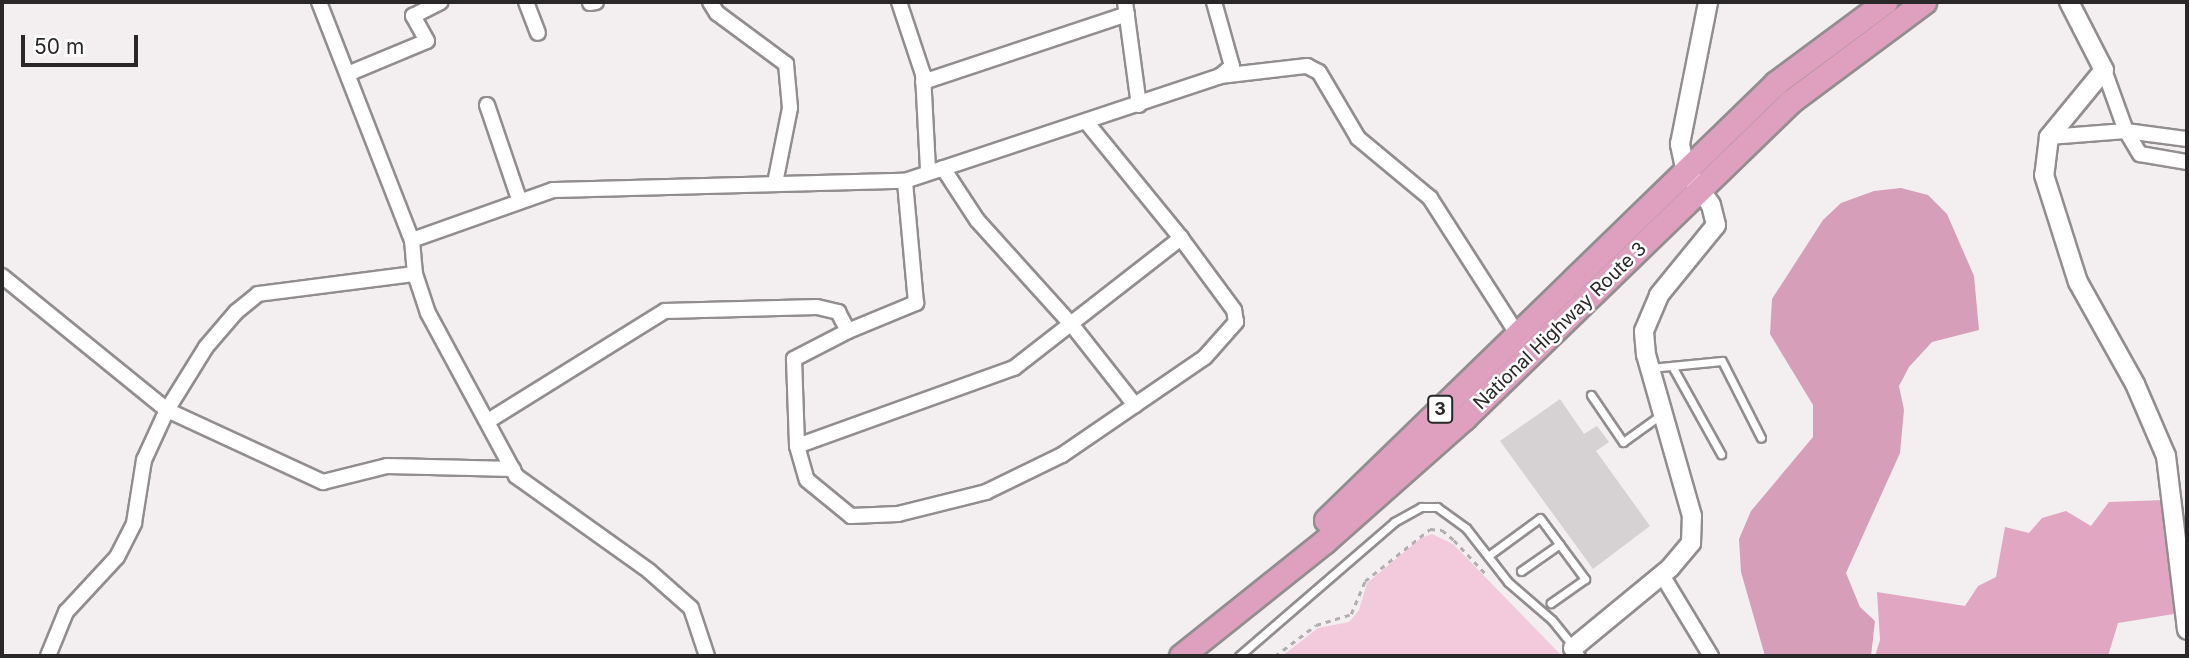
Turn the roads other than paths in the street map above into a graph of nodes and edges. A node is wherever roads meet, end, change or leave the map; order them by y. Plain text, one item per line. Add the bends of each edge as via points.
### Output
1 (319, 2) edge
2 (441, 2) edge
3 (526, 2) edge
4 (710, 2) edge
5 (899, 2) edge
6 (1214, 2) edge
7 (1707, 2) edge
8 (1885, 2) edge
9 (1924, 2) edge
10 (2069, 2) edge
11 (1126, 8) edge
12 (538, 33) dead end
13 (2104, 70) junction
14 (350, 73) junction
15 (1220, 76) junction
16 (923, 82) junction
17 (487, 105) dead end
18 (1139, 105) junction
19 (1088, 124) junction
20 (2126, 131) junction
21 (2049, 137) junction
22 (2187, 139) edge
23 (2187, 162) edge
24 (1685, 168) junction
25 (936, 169) junction
26 (905, 181) junction
27 (775, 183) junction
28 (1701, 191) junction
29 (519, 199) junction
30 (1181, 238) junction
31 (412, 240) junction
32 (415, 274) junction
33 (2, 276) edge
34 (1072, 325) junction
35 (848, 331) junction
36 (1516, 332) junction
37 (1672, 366) junction
38 (1650, 368) junction
39 (1591, 395) dead end
40 (1135, 405) junction
41 (167, 410) junction
42 (1662, 414) junction
43 (488, 421) junction
44 (1761, 438) dead end
45 (797, 446) junction
46 (1721, 454) dead end
47 (513, 470) junction
48 (1559, 544) junction
49 (1488, 556) junction
50 (1521, 571) dead end
51 (1662, 575) junction
52 (1551, 603) dead end
53 (2187, 630) edge
54 (1186, 652) edge
55 (1577, 652) edge
56 (48, 656) edge
57 (707, 656) edge
58 (1239, 656) edge
59 (1711, 656) edge

1 - 14 street
2 - 14 street via 413,16 427,41
3 - 12 street
4 - 27 street via 717,13 786,64 790,108
5 - 16 street
6 - 15 street via 1232,66
7 - 24 street via 1680,144
8 - 24 highway, National Highway Route 3 / 3 via 1776,83
9 - 28 highway, National Highway Route 3 / 3 via 1790,102
10 - 13 street
11 - 16 street
11 - 18 street
13 - 20 street
13 - 21 street
14 - 31 street
15 - 18 street
15 - 36 street via 1307,66 1319,72 1358,138 1430,198
16 - 25 street
17 - 29 street
18 - 19 street
19 - 25 street
19 - 30 street
20 - 21 street
20 - 22 street
20 - 23 street via 2140,154
21 - 53 street via 2044,175 2078,282 2134,384 2166,456
24 - 28 street
24 - 36 highway, National Highway Route 3 / 3
25 - 26 street
25 - 34 street
26 - 27 street
26 - 35 street via 916,303
27 - 29 street via 553,190
28 - 38 street via 1712,205 1716,225 1649,313 1644,331
28 - 54 highway, National Highway Route 3 / 3 via 1464,418 1325,541
29 - 31 street
30 - 34 street
30 - 40 street via 1234,310 1236,322 1205,357
31 - 32 street
32 - 41 street via 258,294 206,347
32 - 43 street via 440,342
33 - 41 street
34 - 40 street
34 - 45 street via 1014,368
35 - 43 street via 838,312 817,307 665,311
35 - 45 street via 794,359
36 - 54 highway, National Highway Route 3 / 3
37 - 38 lane
37 - 44 lane via 1722,361
37 - 46 lane
38 - 42 street
39 - 42 lane via 1623,442
40 - 45 street via 1062,455 986,492 898,514 851,516 807,480
41 - 47 street via 323,482 387,466
41 - 56 street via 144,460 134,523 117,557 66,612
42 - 51 street via 1693,530 1683,556
43 - 47 street
47 - 57 street via 534,493 649,571 691,608
48 - 49 lane via 1541,518
48 - 50 lane
48 - 52 lane via 1585,579
49 - 55 lane
49 - 58 lane via 1450,514 1437,507 1406,513
51 - 55 street
51 - 59 street

